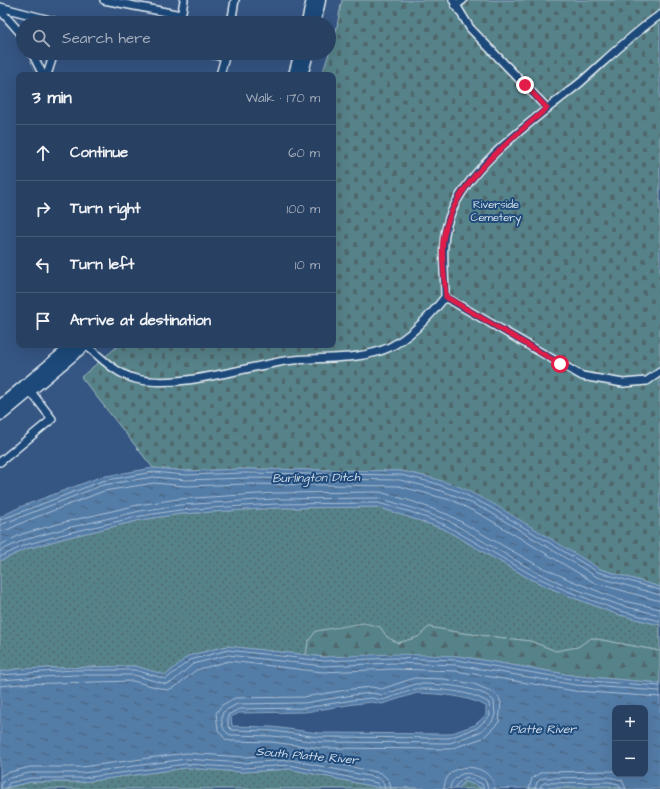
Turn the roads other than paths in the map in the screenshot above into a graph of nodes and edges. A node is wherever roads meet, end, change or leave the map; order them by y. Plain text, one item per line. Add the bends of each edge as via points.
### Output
1 (104, 0) edge
2 (184, 0) edge
3 (235, 0) edge
4 (316, 0) edge
5 (462, 0) edge
6 (454, 3) edge
7 (0, 8) edge
8 (181, 15) joint
9 (660, 15) edge
10 (33, 16) edge
11 (232, 16) edge
12 (313, 16) edge
13 (16, 27) edge
14 (36, 60) edge
15 (52, 60) edge
16 (224, 60) edge
17 (302, 60) edge
18 (42, 72) edge
19 (48, 72) edge
20 (221, 72) edge
21 (299, 72) edge
22 (547, 108) junction
23 (446, 297) junction
24 (75, 348) edge
25 (90, 348) edge
26 (660, 372) edge
27 (28, 388) junction
28 (0, 411) edge
29 (0, 462) edge

1 - 8 lane
2 - 8 lane
3 - 11 lane
4 - 12 main road
5 - 6 lane
6 - 22 lane via 470,28
7 - 10 lane
7 - 13 lane
9 - 22 lane via 637,31
14 - 18 lane
15 - 19 lane
16 - 20 lane
17 - 21 main road
22 - 23 lane via 480,169 460,196 449,218 443,242
23 - 25 lane via 412,332 390,347 367,354 286,361 172,382 136,379 117,371
23 - 26 lane via 582,376 623,383 647,381
24 - 27 main road
27 - 28 main road
27 - 29 lane via 52,419

